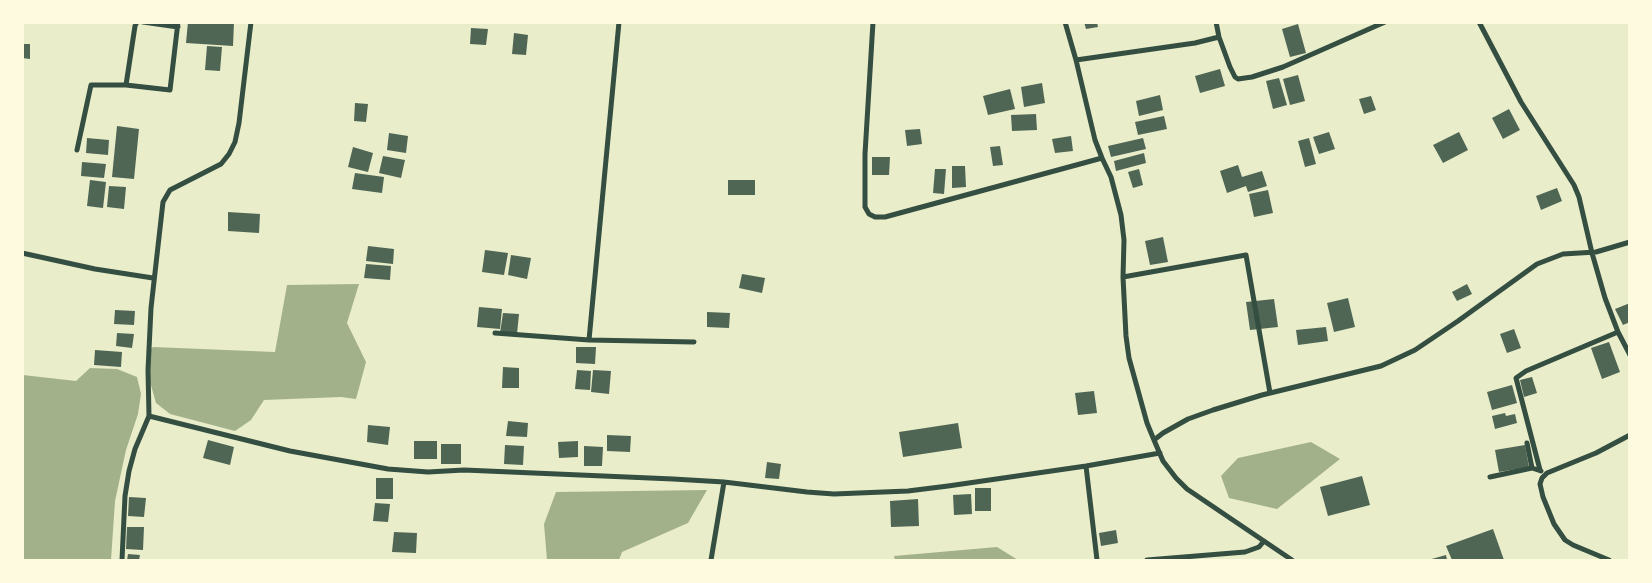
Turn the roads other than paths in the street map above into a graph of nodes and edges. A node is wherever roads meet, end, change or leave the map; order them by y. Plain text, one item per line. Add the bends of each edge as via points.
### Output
1 (138, 22) edge
2 (143, 22) edge
3 (251, 22) edge
4 (619, 22) edge
5 (873, 22) edge
6 (1065, 22) edge
7 (1216, 22) edge
8 (1385, 22) edge
9 (1480, 22) edge
10 (178, 25) edge
11 (1219, 37) junction
12 (1076, 60) junction
13 (126, 86) junction
14 (77, 150) dead end
15 (1102, 158) junction
16 (1630, 242) edge
17 (1592, 252) junction
18 (22, 253) edge
19 (1123, 277) junction
20 (153, 278) junction
21 (1618, 332) junction
22 (495, 333) dead end
23 (589, 340) junction
24 (694, 342) dead end
25 (1629, 356) edge
26 (1270, 393) junction
27 (149, 416) junction
28 (1630, 435) edge
29 (1154, 440) junction
30 (1527, 443) dead end
31 (1160, 453) junction
32 (1086, 466) junction
33 (1532, 468) junction
34 (1540, 470) junction
35 (1547, 473) junction
36 (1490, 477) dead end
37 (724, 482) junction
38 (1264, 541) junction
39 (122, 560) edge
40 (710, 560) edge
41 (1097, 560) edge
42 (1147, 560) edge
43 (1292, 560) edge
44 (1608, 560) edge

1 - 13 street
2 - 10 street
3 - 20 street via 235,142 221,164 182,183 166,195
4 - 23 street
5 - 15 street via 865,154 865,207 869,214 885,217
6 - 12 street
7 - 11 street
8 - 11 street via 1283,67 1240,79 1233,74
9 - 17 street via 1521,102 1574,185
10 - 13 street via 170,90
11 - 12 street
12 - 15 street
13 - 14 street via 90,86
15 - 19 street via 1111,177 1121,215
16 - 17 street
17 - 21 street
17 - 26 street via 1563,254 1537,264 1415,350 1381,366
18 - 20 street
19 - 26 street via 1246,255
19 - 29 street via 1129,358
20 - 27 street via 148,362
21 - 25 street
21 - 34 street via 1516,378
22 - 23 street
23 - 24 street
26 - 29 street via 1188,419
27 - 37 street via 290,451 388,469 482,470
27 - 39 street via 129,471
28 - 35 street via 1596,454
29 - 31 street
30 - 33 street
31 - 32 street
31 - 38 street via 1187,489
32 - 37 street via 916,490 864,494 807,492
32 - 41 street
33 - 34 street
33 - 36 street
34 - 35 street
35 - 44 street via 1540,484 1541,492 1558,532 1568,542
37 - 40 street
38 - 42 street via 1259,547 1245,552
38 - 43 street

